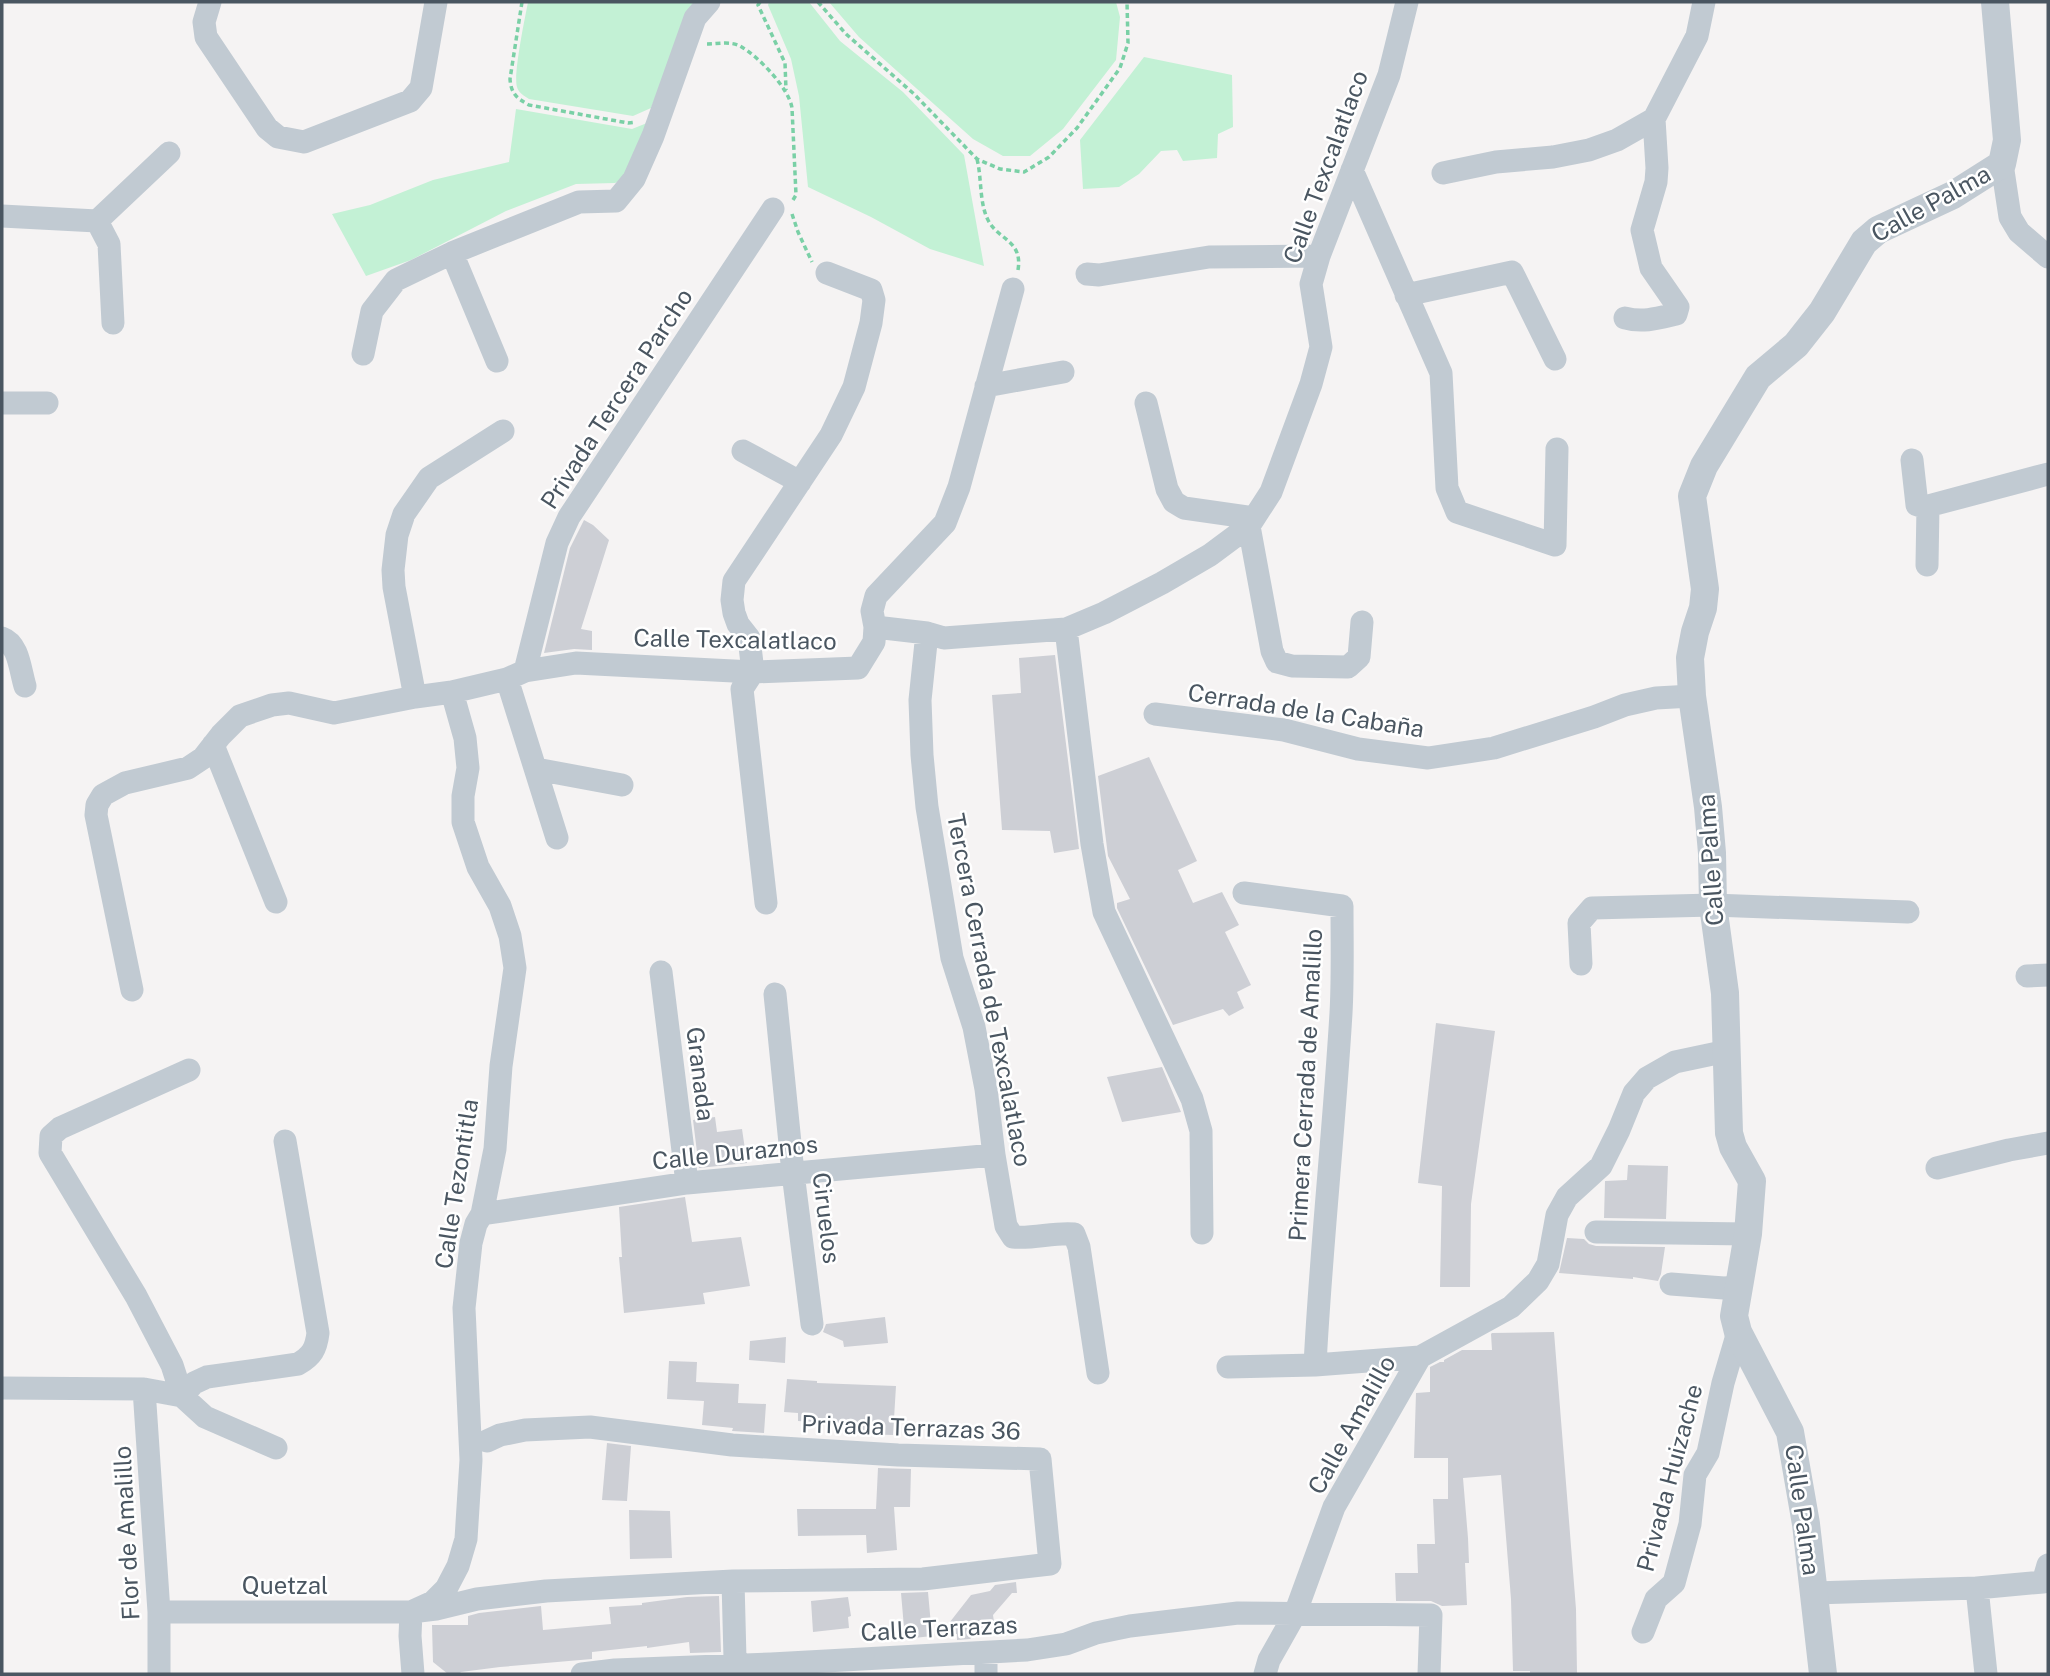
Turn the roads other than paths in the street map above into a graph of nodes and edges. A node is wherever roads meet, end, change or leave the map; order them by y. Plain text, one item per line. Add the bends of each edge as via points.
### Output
1 (210, 2) edge
2 (436, 2) edge
3 (709, 2) edge
4 (1407, 2) edge
5 (1704, 2) edge
6 (1995, 2) edge
7 (1654, 119) junction
8 (169, 153) dead end
9 (2002, 164) junction
10 (1352, 170) junction
11 (1443, 173) dead end
12 (783, 211) road end
13 (2, 216) edge
14 (97, 221) junction
15 (452, 253) junction
16 (1319, 256) junction
17 (2048, 257) edge
18 (827, 273) road end
19 (1087, 274) dead end
20 (1013, 289) road end
21 (1406, 295) junction
22 (1625, 318) dead end
23 (113, 323) dead end
24 (363, 354) dead end
25 (1555, 359) dead end
26 (496, 361) dead end
27 (1063, 372) dead end
28 (986, 386) junction
29 (2, 403) edge
30 (47, 403) dead end
31 (1146, 403) dead end
32 (503, 431) dead end
33 (1557, 449) dead end
34 (743, 451) dead end
35 (1912, 460) dead end
36 (2048, 474) edge
37 (800, 482) junction
38 (1923, 506) junction
39 (1251, 522) junction
40 (1927, 565) dead end
41 (1362, 622) dead end
42 (875, 627) junction
43 (1066, 629) junction
44 (927, 633) junction
45 (2, 638) edge
46 (753, 671) junction
47 (516, 675) junction
48 (25, 686) dead end
49 (452, 692) junction
50 (1692, 696) junction
51 (415, 697) junction
52 (1155, 713) dead end
53 (213, 745) junction
54 (536, 769) junction
55 (622, 785) dead end
56 (557, 838) dead end
57 (1244, 893) dead end
58 (276, 902) dead end
59 (766, 903) dead end
60 (1713, 905) junction
61 (1908, 912) dead end
62 (1581, 964) dead end
63 (661, 972) dead end
64 (132, 990) dead end
65 (775, 994) dead end
66 (1727, 1051) junction
67 (189, 1070) dead end
68 (285, 1141) dead end
69 (2048, 1143) edge
70 (994, 1155) junction
71 (1937, 1168) dead end
72 (793, 1173) junction
73 (687, 1183) junction
74 (482, 1214) junction
75 (1596, 1232) dead end
76 (1202, 1233) dead end
77 (1748, 1234) junction
78 (1671, 1284) dead end
79 (1739, 1287) junction
80 (812, 1324) dead end
81 (1738, 1332) junction
82 (1420, 1357) junction
83 (1315, 1365) junction
84 (1228, 1367) dead end
85 (1098, 1373) dead end
86 (2, 1388) edge
87 (144, 1389) junction
88 (182, 1396) junction
89 (487, 1441) dead end
90 (276, 1448) dead end
91 (2048, 1565) edge
92 (733, 1581) junction
93 (1978, 1588) junction
94 (1814, 1593) junction
95 (159, 1612) junction
96 (411, 1612) junction
97 (1295, 1614) junction
98 (1643, 1632) dead end
99 (986, 1664) edge
100 (937, 1665) edge
101 (734, 1670) edge
102 (159, 1674) edge
103 (413, 1674) edge
104 (582, 1674) edge
105 (1265, 1674) edge
106 (1429, 1674) edge
107 (1823, 1674) edge
108 (1986, 1674) edge

1 - 2 street via 204,22 206,37 233,79 267,128 278,137 304,142 410,101 421,88
3 - 15 street via 695,18 634,179 616,201 579,202
4 - 10 street, Calle Texcalatlaco via 1389,75
5 - 7 street via 1697,36
6 - 9 street, Calle Palma via 2007,140
7 - 11 street via 1589,150
7 - 22 street via 1656,182 1642,230 1651,268 1678,307 1676,314 1650,320
8 - 14 street
9 - 17 street, Calle Palma via 2010,217 2019,232
9 - 50 street, Calle Palma via 1953,195 1878,230 1864,242 1822,312 1796,345 1758,377 1704,466 1692,496 1705,589 1690,658
10 - 16 street, Calle Texcalatlaco
10 - 21 street
12 - 47 street, Privada Tercera Parcho via 569,517
13 - 14 street
14 - 23 street via 109,244
15 - 24 street via 396,280 372,311
15 - 26 street
16 - 19 street via 1209,257
16 - 39 street, Calle Texcalatlaco via 1311,284 1321,347 1271,492
18 - 37 street via 871,290 874,300 854,387 831,435
20 - 28 street
21 - 25 street via 1512,272
21 - 33 street via 1441,373 1447,488 1457,512 1555,545
27 - 28 street
28 - 42 street via 945,523 876,596 872,611
29 - 30 street
31 - 39 street via 1174,502
32 - 51 street via 429,478 404,514 397,535 394,587
34 - 37 street
35 - 38 street
36 - 38 street
37 - 46 street via 734,581 733,613 750,638
38 - 40 street
39 - 41 street via 1272,651 1278,662 1348,667 1359,657
39 - 43 street, Calle Texcalatlaco via 1210,555 1163,583
42 - 44 street, Calle Texcalatlaco
42 - 46 street, Calle Texcalatlaco via 874,642 858,668
43 - 44 street, Calle Texcalatlaco via 944,638
43 - 76 street via 1104,912 1192,1099 1201,1131
44 - 70 street, Tercera Cerrada de Texcalatlaco via 920,700 927,807 952,958 974,1027 986,1088
45 - 48 street via 14,646
46 - 47 street, Calle Texcalatlaco via 576,663
46 - 59 street via 742,689
47 - 49 street, Calle Texcalatlaco
47 - 54 street
49 - 51 street, Calle Texcalatlaco
49 - 74 street, Calle Tezontitla via 468,768 463,822 478,867 500,906 515,968 495,1149
50 - 52 street, Cerrada de la Cabaña via 1625,705 1494,748 1428,758 1358,749 1284,730
50 - 60 street, Calle Palma via 1708,807
51 - 53 street, Calle Texcalatlaco via 334,713 289,703 272,705 240,716
53 - 58 street
53 - 64 street, Calle Texcalatlaco via 188,768 125,783 103,795 97,805
54 - 55 street
54 - 56 street
57 - 83 street, Primera Cerrada de Amalillo via 1342,906 1341,1012
60 - 61 street
60 - 62 street via 1592,908 1578,923
60 - 66 street, Calle Palma via 1725,993
63 - 73 street, Granada
65 - 72 street, Ciruelos
66 - 77 street, Calle Palma via 1729,1133 1752,1181
66 - 82 street, Calle Amalillo via 1675,1062 1647,1077 1634,1093 1601,1166 1567,1197 1557,1215 1548,1264 1538,1282 1511,1307
67 - 88 street via 60,1128 51,1136 50,1153 136,1296 172,1365
68 - 88 street via 316,1348 298,1364 207,1377
69 - 71 street
70 - 72 street, Calle Duraznos
70 - 85 street, Tercera Cerrada de Texcalatlaco via 1006,1226 1013,1237 1074,1234
72 - 73 street, Calle Duraznos
72 - 80 street, Ciruelos
73 - 74 street, Calle Duraznos
74 - 96 street, Calle Tezontitla via 471,1243 464,1308 471,1460 466,1539 446,1589 433,1602
75 - 77 street
77 - 79 street, Calle Palma
78 - 79 street
79 - 81 street, Calle Palma via 1734,1316
81 - 94 street, Calle Palma via 1790,1432
81 - 98 street, Privada Huizache via 1708,1453 1695,1475 1690,1524 1674,1583 1656,1598
82 - 83 street
82 - 97 street, Calle Amalillo via 1334,1507
83 - 84 street
86 - 87 street
87 - 88 street
87 - 95 street, Flor de Amalillo
88 - 90 street via 205,1418
89 - 92 street, Privada Terrazas 36 via 525,1430 590,1427 732,1445 1040,1460 1050,1564 923,1579
91 - 93 street via 2043,1582
92 - 96 street, Privada Terrazas 36 via 546,1591
92 - 101 street
93 - 94 street
93 - 108 street
94 - 107 street, Calle Palma
95 - 96 street, Quetzal
95 - 102 street, Flor de Amalillo
96 - 103 street
97 - 99 street, Calle Terrazas via 1238,1614 1130,1626
97 - 105 street, Calle Amalillo
97 - 106 street, Calle Terrazas via 1431,1615
99 - 100 street, Calle Terrazas
100 - 101 street, Calle Terrazas
101 - 104 street, Calle Terrazas

